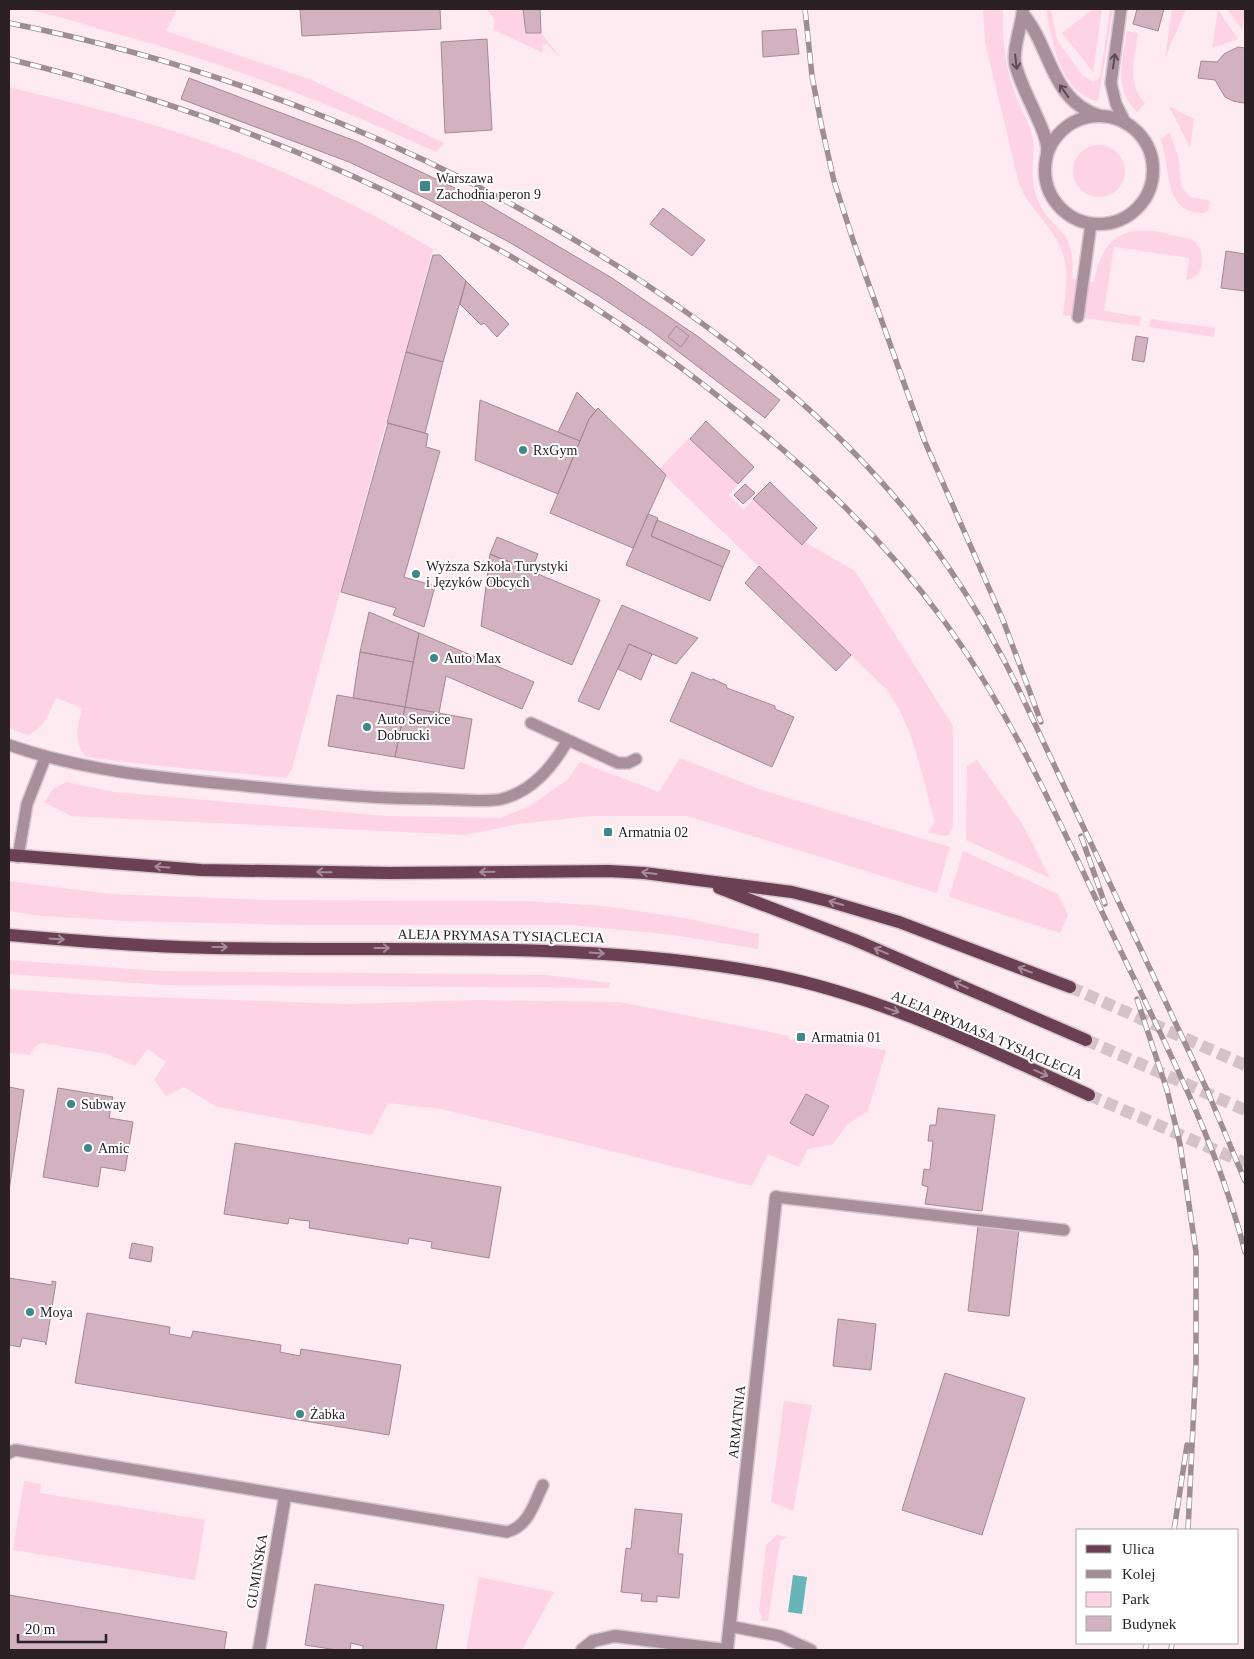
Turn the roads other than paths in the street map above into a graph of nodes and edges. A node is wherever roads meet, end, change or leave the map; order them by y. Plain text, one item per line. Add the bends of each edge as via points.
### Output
1 (1121, 9) edge
2 (1023, 11) edge
3 (1104, 117) junction
4 (1126, 124) junction
5 (1046, 158) junction
6 (1091, 224) junction
7 (1078, 317) dead end
8 (531, 723) dead end
9 (568, 740) junction
10 (9, 745) edge
11 (45, 758) junction
12 (636, 759) dead end
13 (13, 856) edge
14 (698, 880) junction
15 (9, 935) edge
16 (1070, 987) tunnel mouth
17 (1086, 1040) tunnel mouth
18 (1089, 1095) tunnel mouth
19 (776, 1197) joint
20 (1064, 1230) dead end
21 (9, 1453) edge
22 (543, 1485) dead end
23 (285, 1496) junction
24 (729, 1626) junction
25 (592, 1646) edge
26 (259, 1650) edge
27 (582, 1650) edge
28 (726, 1650) edge
29 (811, 1650) edge

4 -> 1 lane via 1116,104 1111,83
3 -> 2 street via 1088,112 1066,94
2 -> 5 street via 1015,50 1016,63 1025,93 1047,140
3 - 4 street
3 - 5 street via 1085,119 1068,127 1054,140
4 - 6 street via 1136,131 1149,151 1152,164 1150,188 1141,204 1127,216 1116,222
5 - 6 street via 1046,180 1054,201 1070,216
6 - 7 lane
8 - 9 lane
9 - 11 lane via 556,761 540,777 526,789 501,799 386,799 127,774
9 - 12 lane via 618,763
10 - 11 lane
11 - 13 lane via 27,804
14 -> 13 main road via 644,872 609,871 389,873 201,870
16 -> 14 main road via 899,922 828,901 792,892
17 -> 14 main road via 855,940
15 -> 18 main road, ALEJA PRYMASA TYSIĄCLECIA via 181,947 547,949 657,957 768,974 870,1002 932,1025
19 - 20 lane
19 - 24 street, ARMATNIA
21 - 23 lane via 15,1450
22 - 23 lane via 526,1521 507,1532
23 - 26 street, GUMIŃSKA
24 - 28 street, ARMATNIA
24 - 29 lane via 780,1636
25 - 27 street
25 - 28 street via 615,1636

